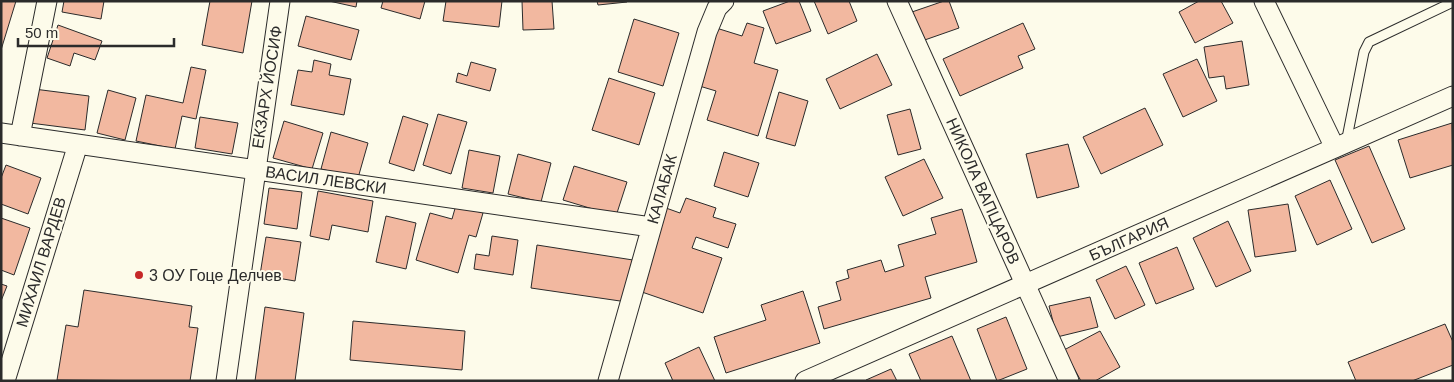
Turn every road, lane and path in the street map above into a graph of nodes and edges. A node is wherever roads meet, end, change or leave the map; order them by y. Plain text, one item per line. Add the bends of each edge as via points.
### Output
1 (47, 1) edge
2 (280, 1) edge
3 (724, 1) edge
4 (897, 1) edge
5 (1264, 1) edge
6 (1453, 2) edge
7 (1453, 96) edge
8 (10, 134) edge
9 (78, 144) junction
10 (1341, 145) junction
11 (255, 170) junction
12 (651, 227) junction
13 (1025, 284) junction
14 (5, 381) edge
15 (226, 381) edge
16 (608, 381) edge
17 (805, 381) edge
18 (1069, 381) edge

1 - 8 street
2 - 11 street, ЕКЗАРХ ЙОСИФ
3 - 12 street, КАЛАБАК via 707,32
4 - 13 street, НИКОЛА ВАПЦАРОВ
5 - 10 street
6 - 10 lane via 1369,42
7 - 10 street, БЪЛГАРИЯ
8 - 9 street, ВАСИЛ ЛЕВСКИ
9 - 11 street, ВАСИЛ ЛЕВСКИ
9 - 14 street, МИХАИЛ ВАРДЕВ
10 - 13 street, БЪЛГАРИЯ
11 - 12 street, ВАСИЛ ЛЕВСКИ
11 - 15 street, ЕКЗАРХ ЙОСИФ
12 - 16 street, КАЛАБАК
13 - 17 street, БЪЛГАРИЯ
13 - 18 street, НИКОЛА ВАПЦАРОВ

